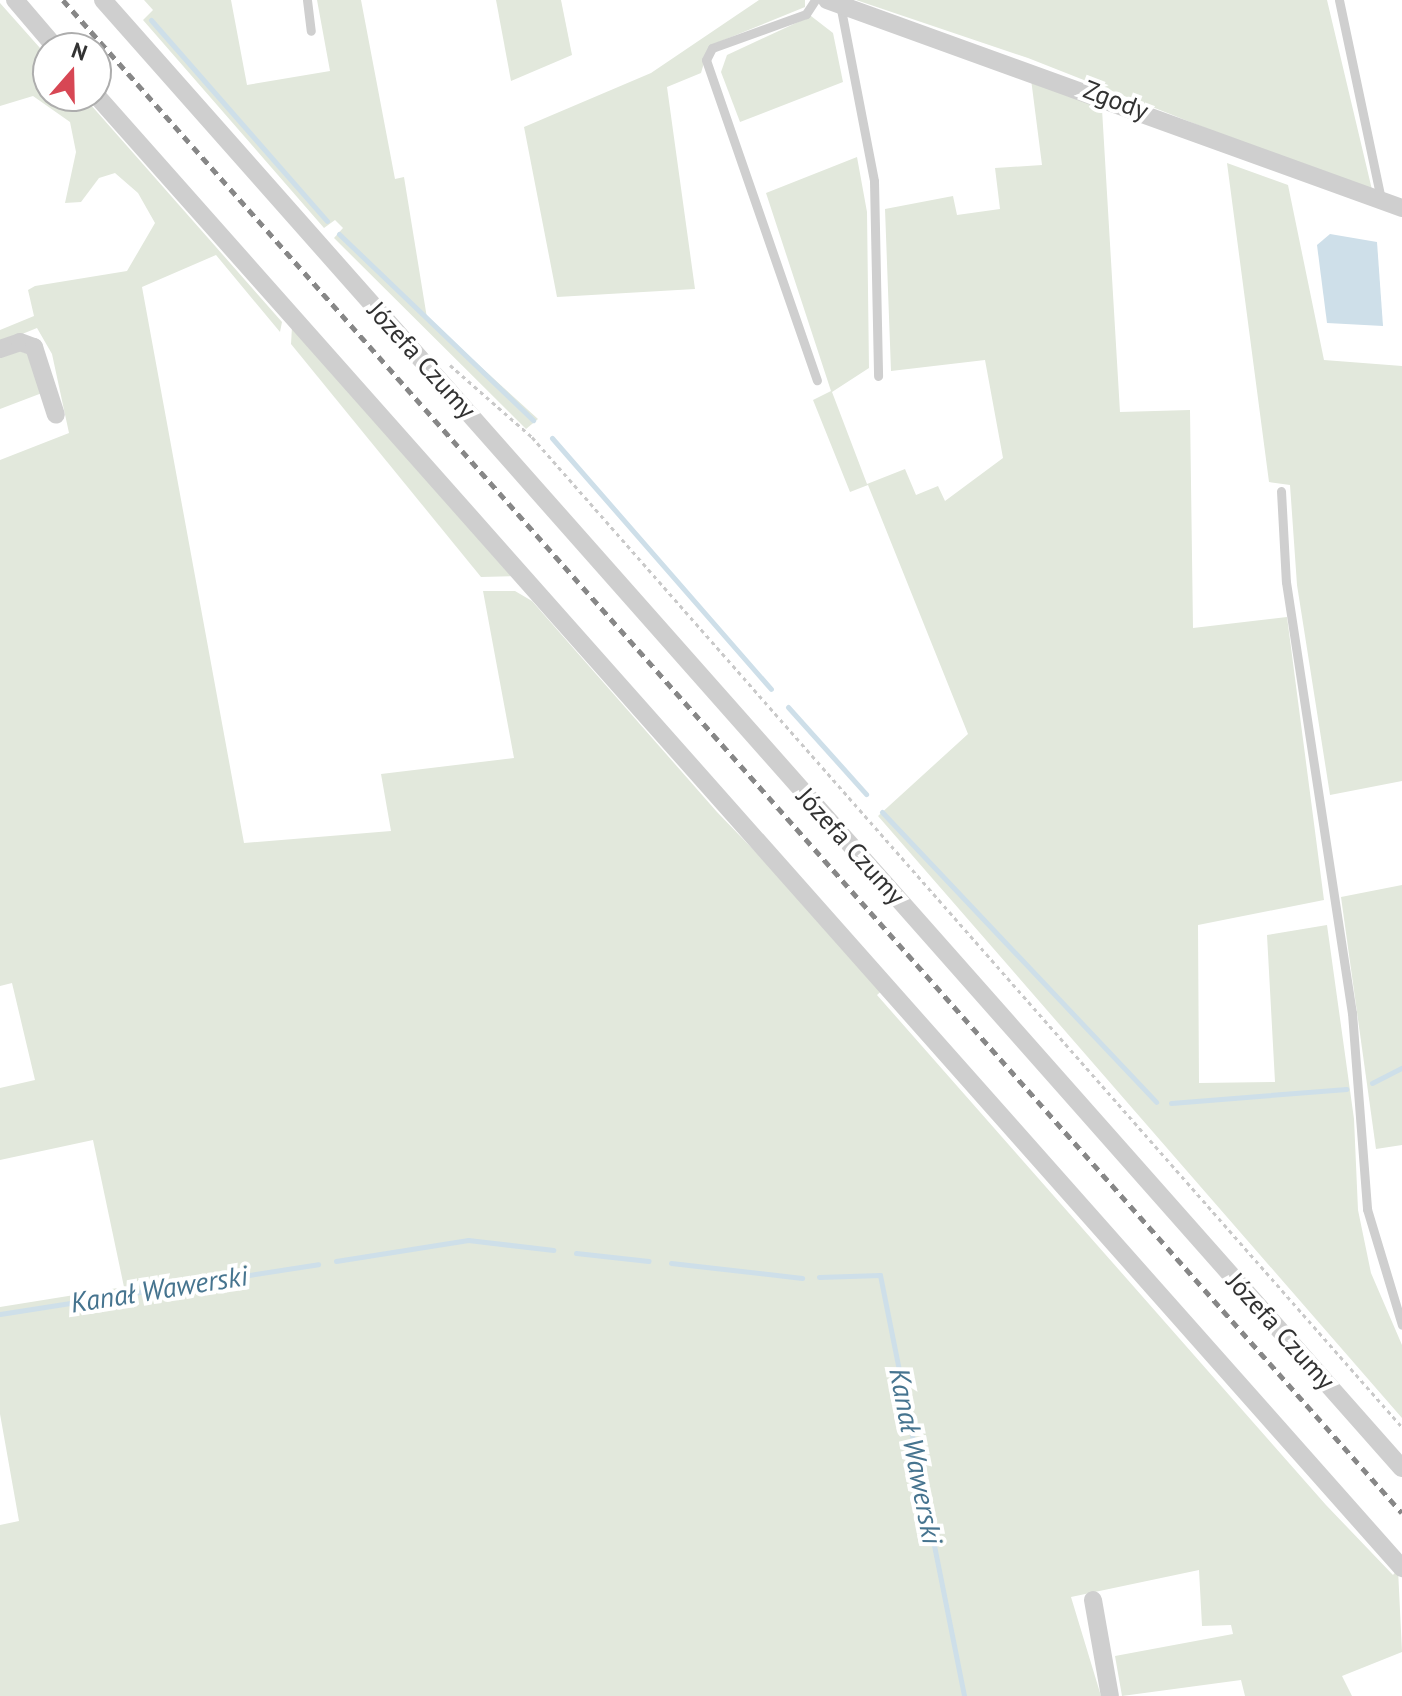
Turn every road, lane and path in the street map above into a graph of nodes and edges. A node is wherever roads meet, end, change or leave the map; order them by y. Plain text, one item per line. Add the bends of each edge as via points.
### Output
1 (15, 0) edge
2 (103, 0) edge
3 (307, 0) edge
4 (815, 0) edge
5 (1339, 0) edge
6 (834, 2) edge
7 (311, 31) dead end
8 (42, 32) edge
9 (111, 112) edge
10 (1382, 203) junction
11 (1402, 208) edge
12 (0, 349) edge
13 (443, 358) dead end
14 (878, 376) dead end
15 (817, 380) dead end
16 (56, 415) dead end
17 (1281, 491) dead end
18 (1402, 1325) edge
19 (1402, 1427) edge
20 (1402, 1468) edge
21 (1402, 1568) edge
22 (1093, 1600) dead end
23 (1110, 1696) edge

1 - 8 street
2 - 20 street, Józefa Czumy
3 - 7 lane
4 - 15 lane via 806,14 712,48 706,60
5 - 10 lane
6 - 10 street, Zgody
6 - 14 lane via 874,181
9 - 21 street
10 - 11 street, Zgody
12 - 16 street via 20,342 34,347
13 - 19 path via 532,437
17 - 18 lane via 1286,582 1352,1013 1367,1209
22 - 23 street

